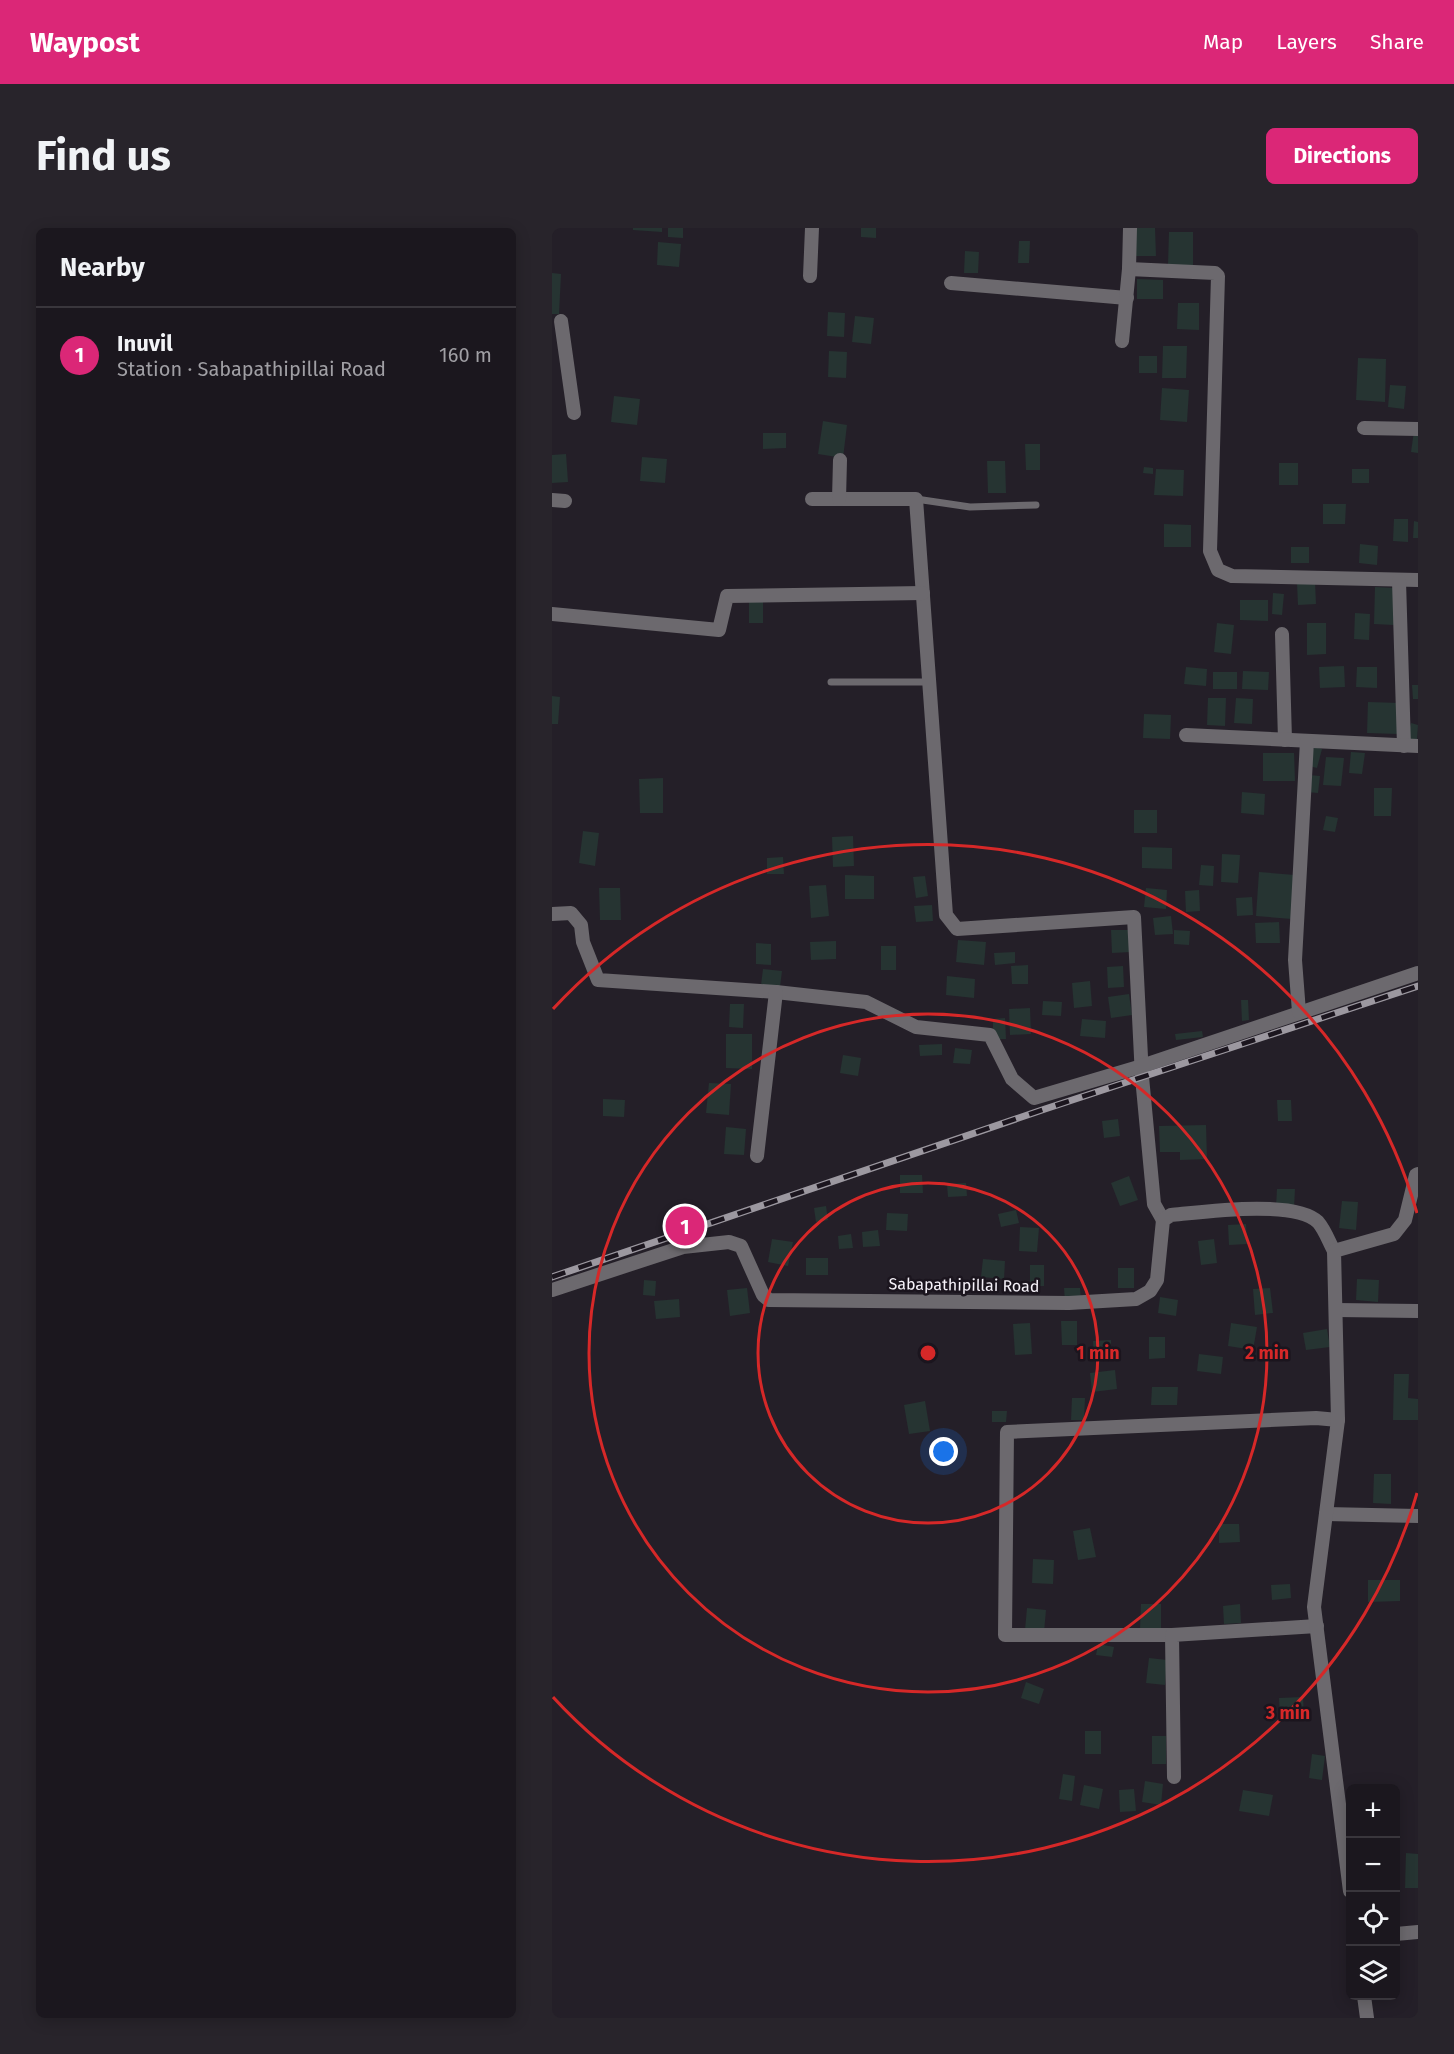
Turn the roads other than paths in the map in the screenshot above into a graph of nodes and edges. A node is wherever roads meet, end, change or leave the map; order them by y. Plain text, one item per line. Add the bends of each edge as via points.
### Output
1 (812, 228) edge
2 (1130, 228) edge
3 (1129, 269) junction
4 (810, 276) dead end
5 (951, 283) dead end
6 (1127, 298) junction
7 (560, 322) edge
8 (1122, 341) dead end
9 (574, 413) dead end
10 (1364, 428) dead end
11 (1418, 429) edge
12 (840, 460) dead end
13 (812, 499) dead end
14 (839, 499) junction
15 (916, 499) junction
16 (1036, 504) dead end
17 (1399, 580) junction
18 (1418, 580) edge
19 (923, 593) junction
20 (552, 614) edge
21 (1282, 634) dead end
22 (831, 682) dead end
23 (930, 682) junction
24 (1186, 735) dead end
25 (1285, 740) junction
26 (1307, 741) junction
27 (1411, 746) edge
28 (552, 914) edge
29 (1418, 973) edge
30 (776, 992) junction
31 (1299, 1012) junction
32 (1142, 1066) junction
33 (757, 1156) dead end
34 (1418, 1173) edge
35 (1163, 1221) junction
36 (1334, 1251) junction
37 (552, 1290) edge
38 (1336, 1310) junction
39 (1418, 1311) edge
40 (1338, 1420) junction
41 (1326, 1514) junction
42 (1418, 1516) edge
43 (1317, 1626) junction
44 (1172, 1635) junction
45 (1174, 1777) dead end
46 (1346, 1858) edge
47 (1418, 1932) edge
48 (1400, 1934) edge
49 (1365, 2000) edge
50 (1367, 2018) edge

1 - 4 street
2 - 3 street
3 - 6 street
3 - 17 street via 1218,276 1210,551 1218,570 1232,576
5 - 6 street
6 - 8 street
7 - 9 street
10 - 11 street
12 - 14 street
13 - 14 street
14 - 15 street
15 - 16 lane via 969,507
15 - 19 street
17 - 18 street
17 - 27 street
19 - 20 street via 727,596 719,630
19 - 23 street
21 - 25 street
22 - 23 lane
23 - 32 street via 946,915 957,929 1134,917
24 - 25 street
25 - 26 street
26 - 27 street
26 - 31 street via 1295,960
28 - 30 street via 571,913 581,925 583,942 598,980
29 - 31 street
30 - 32 street via 866,1002 916,1027 990,1035 1012,1079 1034,1098
30 - 33 street
31 - 32 street
32 - 35 street via 1154,1204
34 - 36 street via 1405,1220 1394,1234
35 - 36 street via 1171,1215 1252,1207 1298,1214 1317,1221
35 - 37 street, Sabapathipillai Road via 1157,1280 1150,1292 1136,1299 1069,1303 769,1300 763,1295 741,1246 729,1242 683,1247
36 - 38 street
38 - 39 street
38 - 40 street
40 - 41 street
40 - 44 street via 1007,1432 1005,1635
41 - 42 street
41 - 43 street via 1314,1607
43 - 44 street
43 - 46 street
44 - 45 street
47 - 48 street
49 - 50 street

